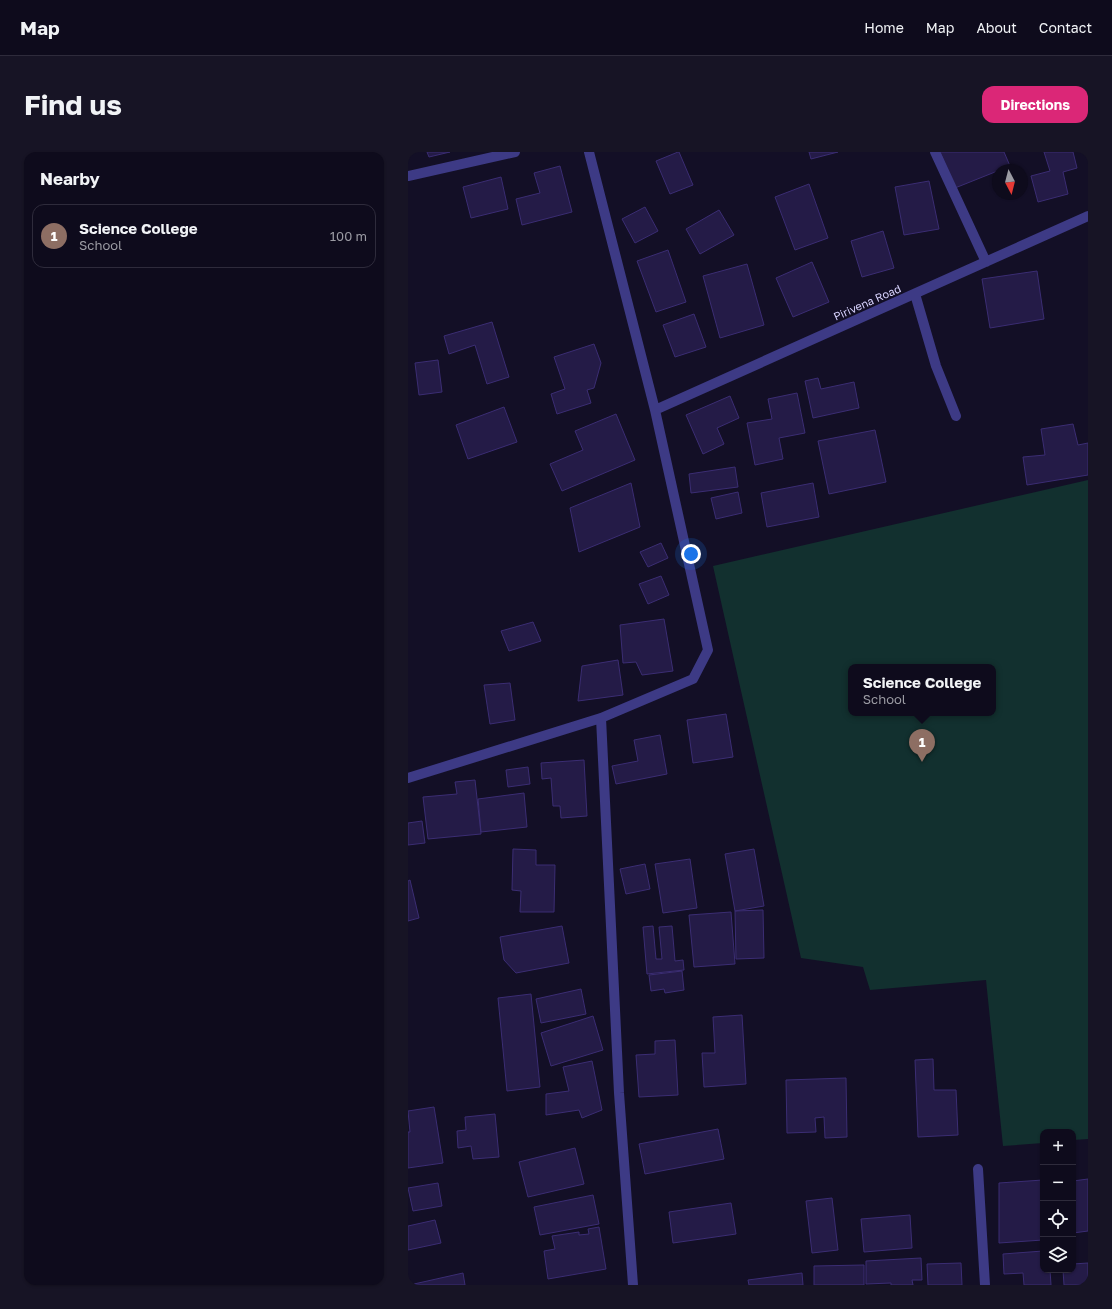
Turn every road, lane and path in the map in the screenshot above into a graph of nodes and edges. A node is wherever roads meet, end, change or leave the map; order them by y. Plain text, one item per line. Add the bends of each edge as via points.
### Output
1 (515, 152) edge
2 (589, 152) edge
3 (935, 152) edge
4 (408, 176) edge
5 (1088, 216) edge
6 (986, 262) junction
7 (915, 294) junction
8 (655, 410) junction
9 (956, 416) dead end
10 (601, 718) junction
11 (408, 778) edge
12 (978, 1168) dead end
13 (633, 1285) edge
14 (985, 1285) edge

1 - 4 street
2 - 8 street
3 - 6 street
5 - 6 street, Pirivena Road
6 - 7 street, Pirivena Road
7 - 8 street, Pirivena Road
7 - 9 street via 936,366
8 - 10 street via 708,650 693,679
10 - 11 street
10 - 13 street via 619,1093
12 - 14 street

